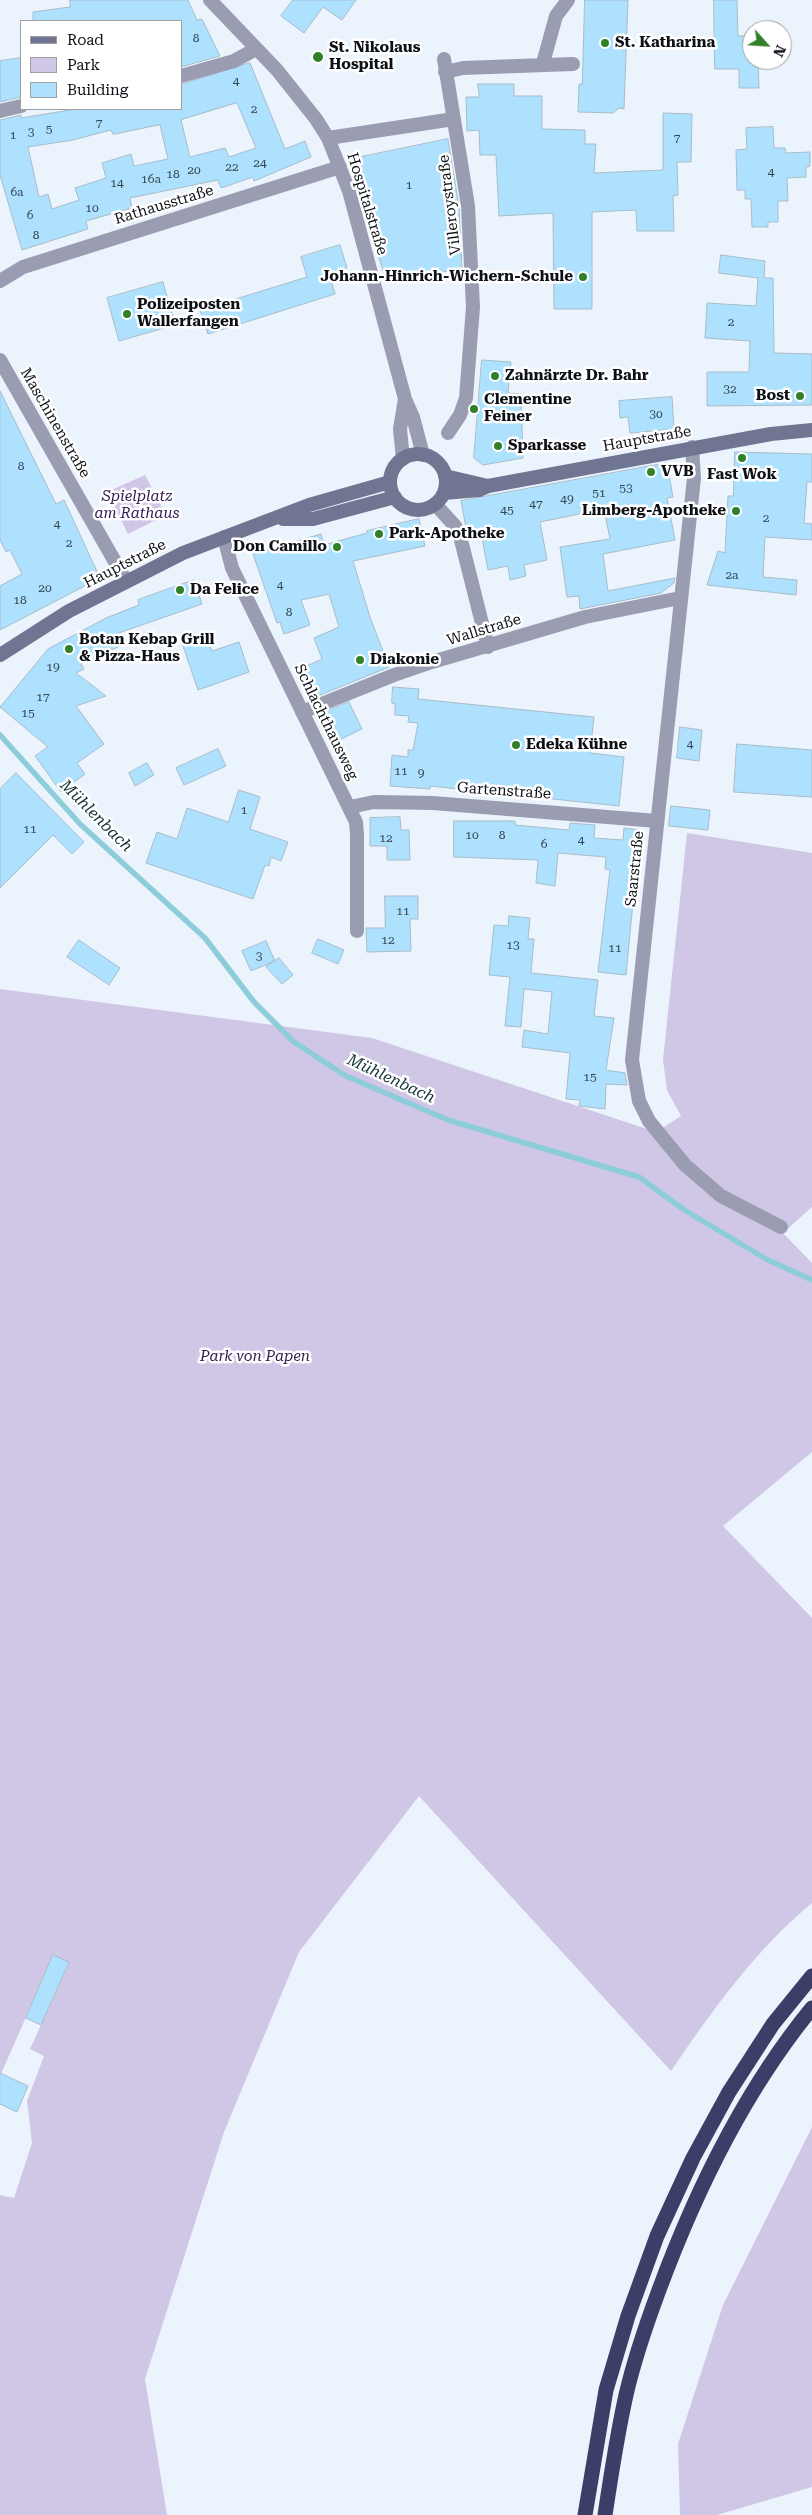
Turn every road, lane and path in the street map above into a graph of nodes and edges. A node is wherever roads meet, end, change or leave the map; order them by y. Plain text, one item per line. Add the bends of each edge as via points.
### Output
1 (210, 0) edge
2 (568, 0) edge
3 (256, 49) junction
4 (543, 63) junction
5 (573, 64) dead end
6 (182, 76) edge
7 (20, 106) edge
8 (0, 111) edge
9 (454, 119) junction
10 (328, 138) junction
11 (340, 167) junction
12 (0, 281) edge
13 (0, 360) edge
14 (405, 399) junction
15 (812, 430) edge
16 (448, 433) dead end
17 (692, 448) junction
18 (423, 455) junction
19 (403, 459) junction
20 (445, 476) junction
21 (390, 482) junction
22 (488, 486) junction
23 (394, 497) junction
24 (439, 499) junction
25 (274, 520) junction
26 (224, 537) junction
27 (126, 581) junction
28 (680, 598) junction
29 (488, 647) junction
30 (0, 655) edge
31 (302, 712) junction
32 (350, 807) junction
33 (656, 821) junction
34 (357, 932) dead end
35 (780, 1227) dead end
36 (812, 1976) edge
37 (812, 2008) edge
38 (585, 2515) edge
39 (605, 2515) edge

1 - 3 street, Hospitalstraße
2 - 4 street via 556,16
3 - 6 street via 234,61
3 - 10 street, Hospitalstraße via 301,99
4 - 5 street
4 - 9 street, Villeroystraße via 463,68 444,65
7 - 8 street
9 - 10 street
9 - 16 street, Villeroystraße via 468,206 474,307 466,398
10 - 11 street, Hospitalstraße
11 - 12 street, Rathausstraße via 24,266
11 - 14 street, Hospitalstraße via 391,339
13 - 27 street, Maschinenstraße
14 - 18 street, Hospitalstraße
14 - 19 street, Hospitalstraße via 400,429
15 - 17 main road, Hauptstraße
17 - 22 main road, Hauptstraße
17 - 28 street, Saarstraße via 694,478
18 - 19 main road
18 - 20 main road via 436,461
19 - 21 main road via 394,469
20 - 22 main road, Hauptstraße
20 - 24 main road
21 - 23 main road
21 - 25 main road, Hauptstraße via 309,505
22 - 24 main road, Hauptstraße
23 - 24 main road via 404,506 417,510
23 - 25 main road, Hauptstraße via 313,519
24 - 29 street via 460,536
25 - 26 main road, Hauptstraße
26 - 27 main road, Hauptstraße
26 - 31 street, Schlachthausweg via 232,568
27 - 30 main road, Hauptstraße via 69,611
28 - 29 street, Wallstraße via 585,617
28 - 33 street, Saarstraße
29 - 31 street, Wallstraße via 394,675
31 - 32 street, Schlachthausweg
32 - 33 street, Gartenstraße via 374,802 433,803
32 - 34 street, Schlachthausweg via 358,835
33 - 35 street, Saarstraße via 632,1060 639,1101 666,1143 703,1182 721,1196
36 - 38 highway via 773,2024 729,2092 692,2158 657,2236 606,2390
37 - 39 highway via 789,2036 746,2103 710,2167 676,2244 647,2322 626,2395

